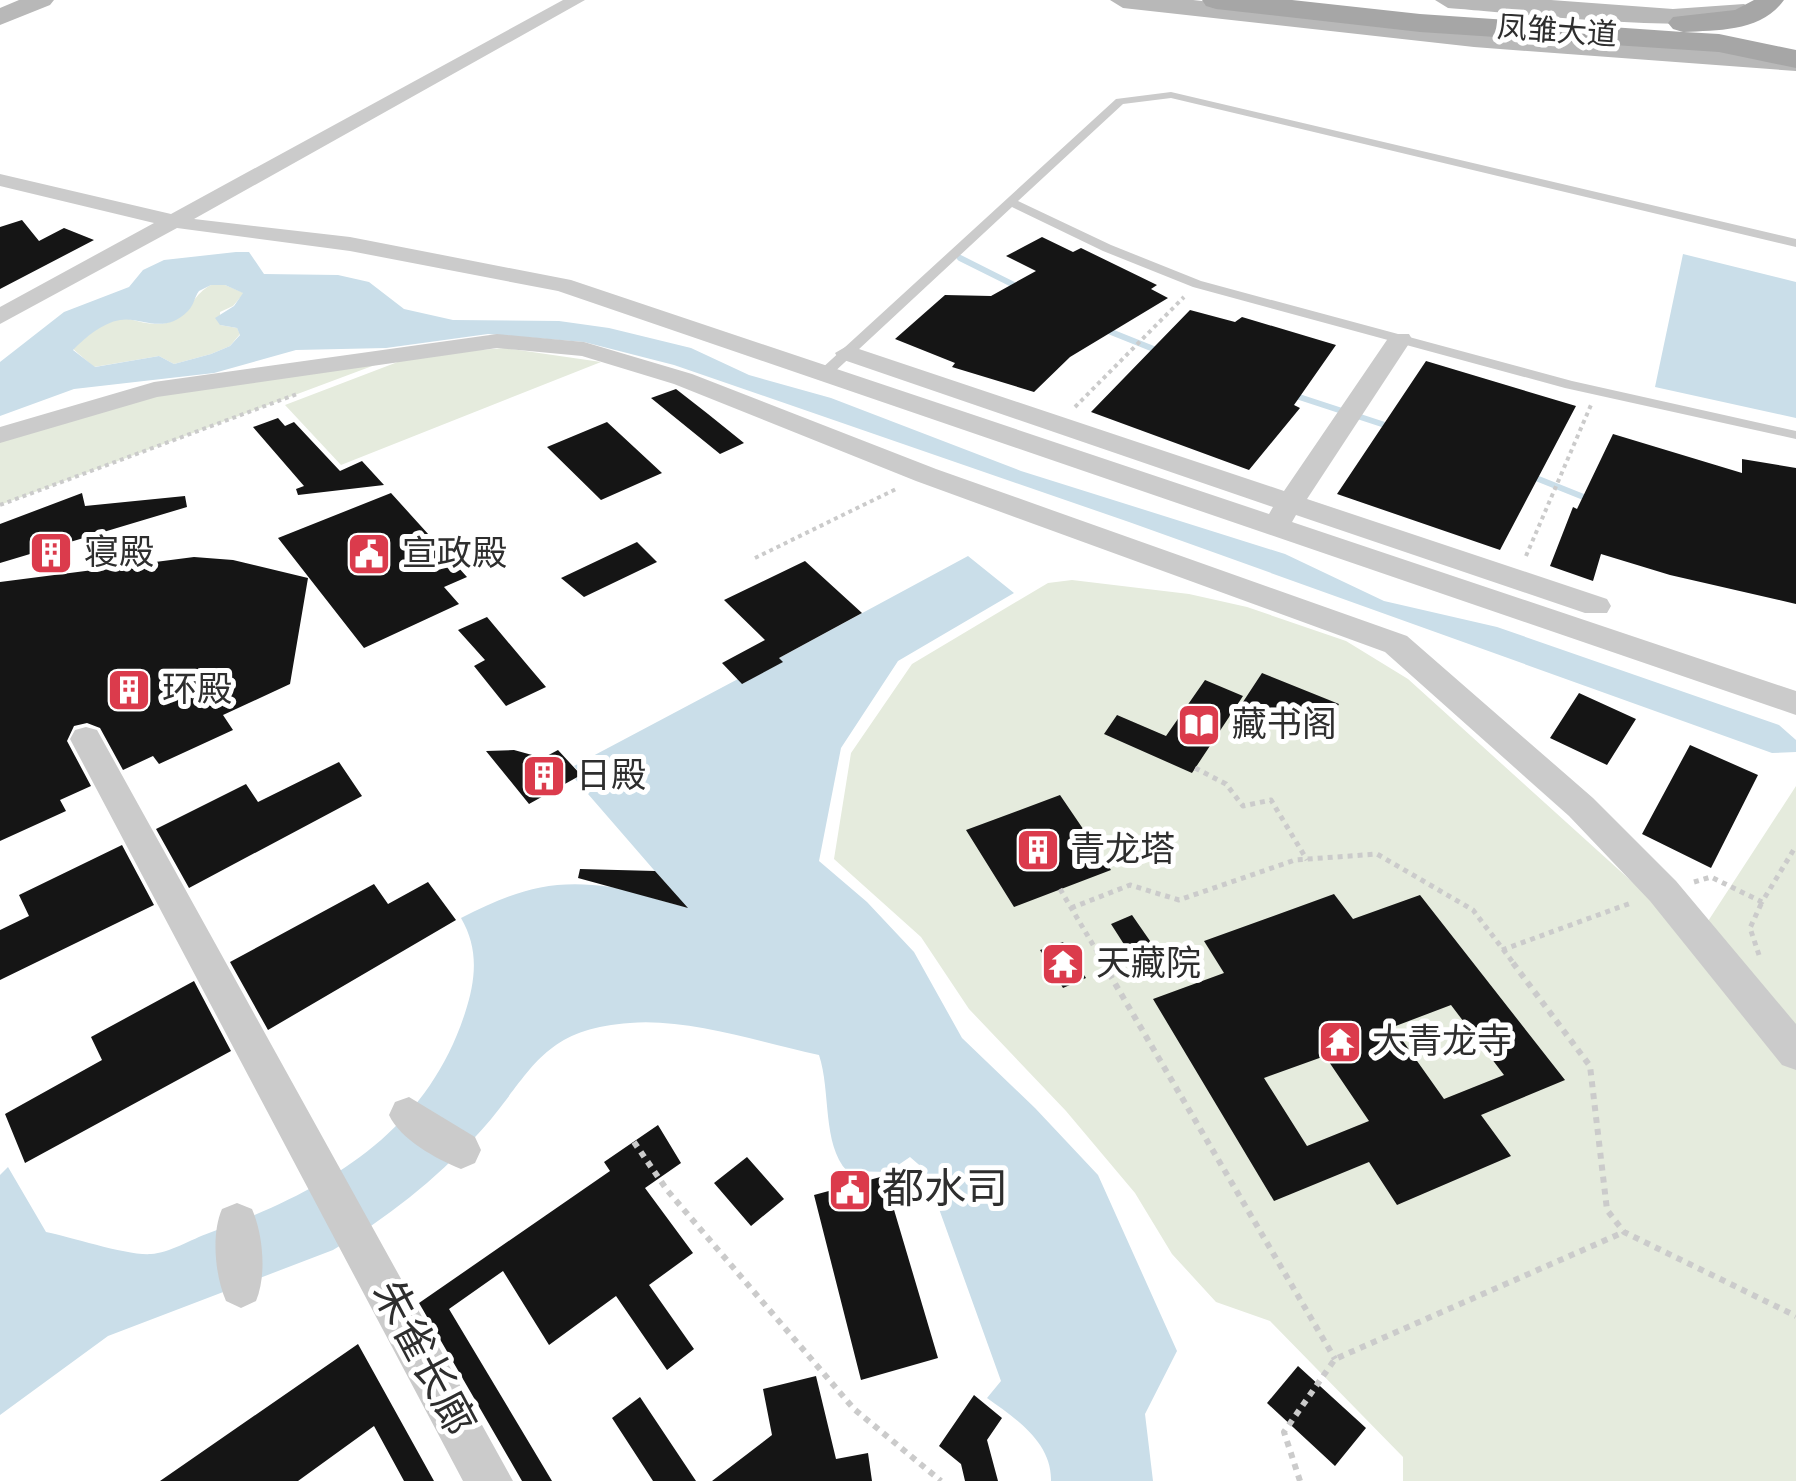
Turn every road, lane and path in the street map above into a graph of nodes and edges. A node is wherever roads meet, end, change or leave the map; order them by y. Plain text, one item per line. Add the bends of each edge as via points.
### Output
1 (41, 0) edge
2 (576, 0) edge
3 (1124, 0) edge
4 (1216, 0) edge
5 (1363, 0) edge
6 (1448, 0) edge
7 (1774, 3) edge
8 (1796, 6) edge
9 (0, 17) edge
10 (1346, 26) junction
11 (1477, 26) junction
12 (1796, 32) edge
13 (1678, 36) junction
14 (1719, 42) junction
15 (1796, 48) edge
16 (1796, 61) edge
17 (0, 180) edge
18 (1010, 202) junction
19 (174, 220) junction
20 (1796, 243) edge
21 (1197, 284) junction
22 (0, 317) edge
23 (1400, 339) junction
24 (847, 353) junction
25 (825, 373) junction
26 (314, 388) dead end
27 (1597, 391) junction
28 (1058, 424) junction
29 (0, 435) edge
30 (1796, 435) edge
31 (926, 474) junction
32 (0, 505) edge
33 (1283, 515) junction
34 (755, 558) dead end
35 (1516, 580) junction
36 (1596, 606) dead end
37 (1796, 703) edge
38 (86, 738) dead end
39 (1195, 768) dead end
40 (1796, 846) edge
41 (1306, 860) junction
42 (1060, 889) dead end
43 (1663, 891) junction
44 (1762, 902) junction
45 (1071, 908) junction
46 (1502, 950) junction
47 (1760, 960) dead end
48 (1796, 1053) edge
49 (410, 1115) dead end
50 (634, 1142) dead end
51 (460, 1150) dead end
52 (237, 1222) dead end
53 (1624, 1232) junction
54 (241, 1286) dead end
55 (1796, 1316) edge
56 (1334, 1359) junction
57 (489, 1481) edge
58 (941, 1481) edge
59 (1300, 1481) edge

1 - 9 street
2 - 19 street
3 - 10 street
4 - 11 main road, 凤雏大道
5 - 13 main road, 凤雏大道
6 - 7 street via 1673,17
7 - 8 main road
7 - 13 main road, 凤雏大道
10 - 11 street
10 - 13 street
11 - 13 main road, 凤雏大道
12 - 13 main road, 凤雏大道
13 - 14 main road, 凤雏大道
13 - 16 street
14 - 15 main road, 凤雏大道
14 - 16 main road, 凤雏大道
17 - 19 street
18 - 20 lane via 1120,100 1171,96
18 - 21 lane
18 - 24 lane
19 - 22 street
19 - 25 street via 350,244 563,285
21 - 23 lane
21 - 28 path
23 - 27 lane
23 - 33 street
24 - 25 lane
24 - 28 street
25 - 33 street
26 - 32 path
27 - 30 lane
27 - 35 path
28 - 33 street
29 - 31 street via 154,390 498,342 584,349 683,379
31 - 34 path
31 - 43 street via 1396,644 1582,808
33 - 35 street
33 - 37 street
35 - 36 street
38 - 57 street, 朱雀长廊
39 - 41 path via 1226,784 1243,806 1272,800
40 - 44 path
41 - 45 path via 1180,900 1130,885
41 - 46 path via 1377,854 1472,910
42 - 45 path
43 - 44 path via 1711,877
43 - 46 path
43 - 48 street
44 - 47 path via 1750,928
45 - 56 path
46 - 53 path via 1590,1066 1607,1210
49 - 51 street
50 - 58 path via 667,1190 854,1409
52 - 54 street
53 - 55 path
53 - 56 path
56 - 59 path via 1284,1432

